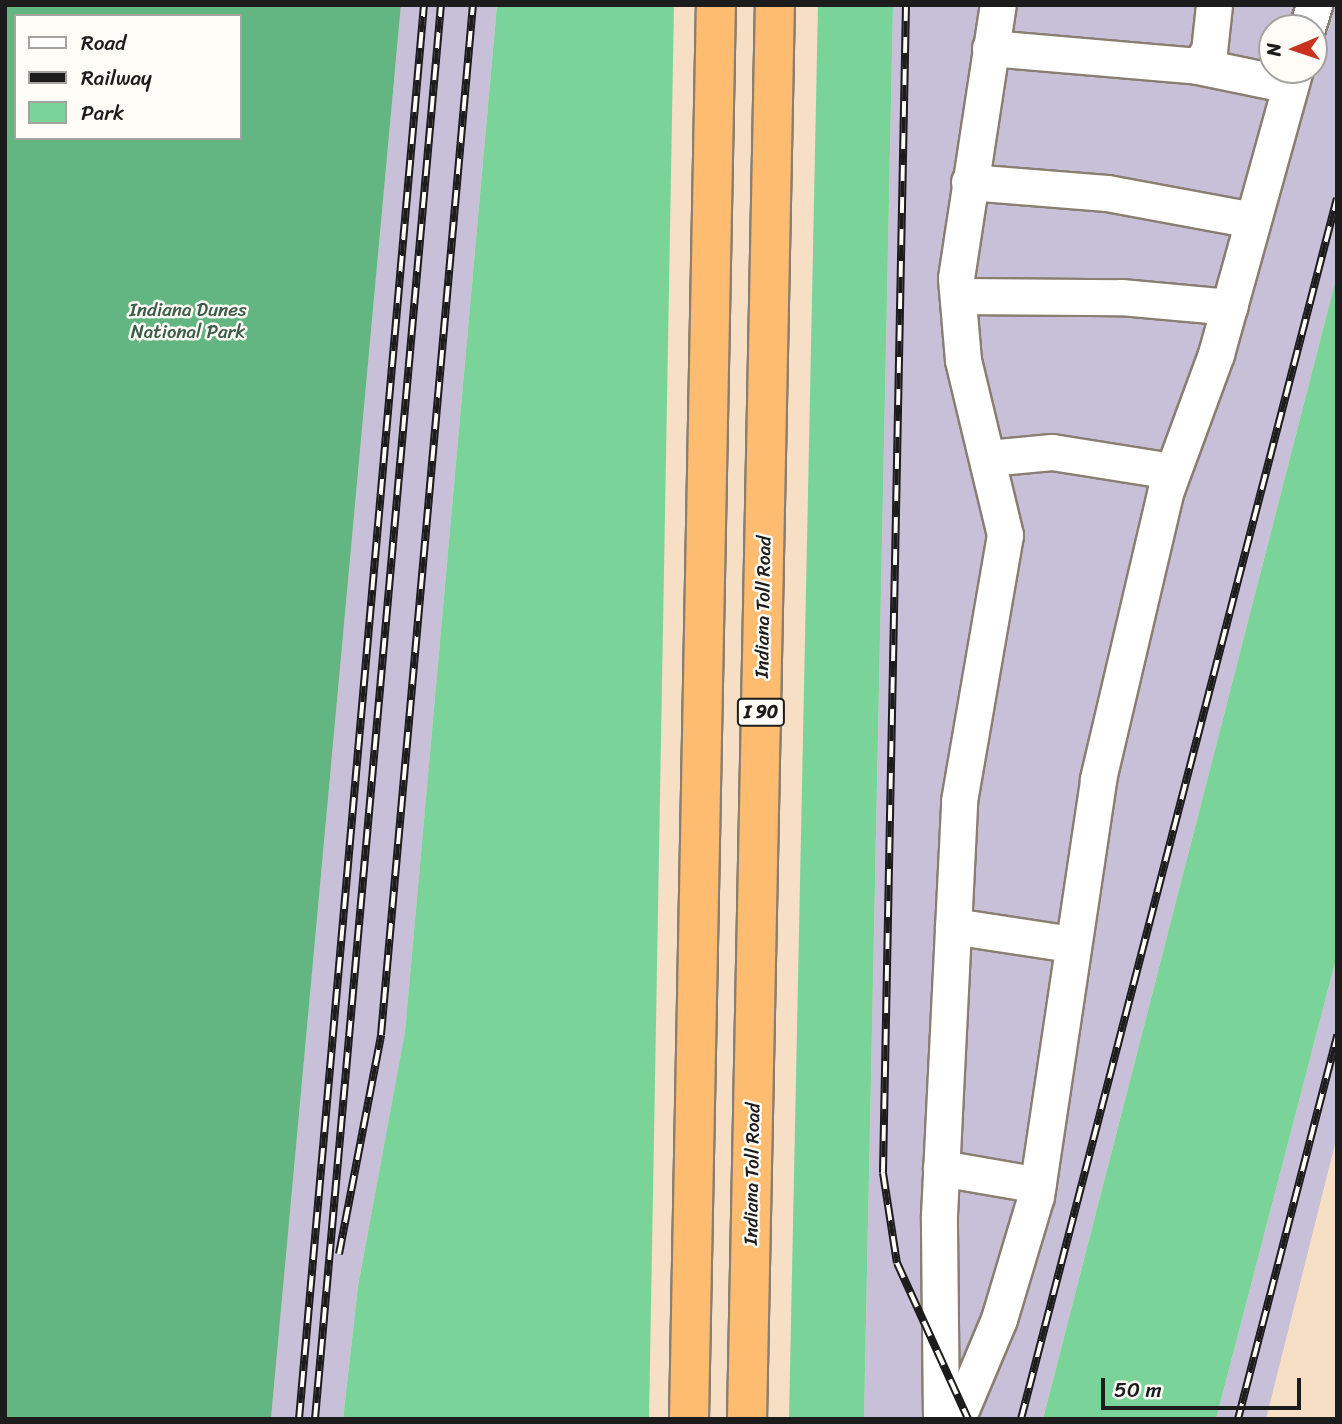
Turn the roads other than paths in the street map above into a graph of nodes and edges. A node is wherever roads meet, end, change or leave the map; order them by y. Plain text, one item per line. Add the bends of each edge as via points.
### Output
1 (716, 5) edge
2 (775, 5) edge
3 (998, 5) edge
4 (1214, 5) edge
5 (990, 48) junction
6 (1198, 66) junction
7 (1258, 74) edge
8 (1290, 84) edge
9 (969, 182) junction
10 (1252, 220) junction
11 (958, 296) junction
12 (1230, 307) junction
13 (988, 458) junction
14 (1172, 471) junction
15 (953, 926) junction
16 (1071, 944) junction
17 (941, 1168) junction
18 (1038, 1185) junction
19 (689, 1419) edge
20 (747, 1419) edge
21 (941, 1419) edge
22 (957, 1419) edge

1 - 19 highway
2 - 20 highway, Indiana Toll Road / I 90
3 - 5 lane
4 - 6 lane via 1209,51
5 - 6 lane
5 - 9 lane
6 - 7 lane
8 - 10 lane
9 - 10 lane via 1107,193
9 - 11 lane
10 - 12 lane
11 - 12 lane via 1121,297
11 - 13 lane via 963,360
12 - 14 lane
13 - 14 lane via 1052,452
13 - 15 lane via 1005,535 959,801
14 - 16 lane via 1098,779
15 - 16 lane
15 - 17 lane
16 - 18 lane
17 - 18 lane
17 - 21 lane via 936,1313
18 - 22 lane via 999,1319

